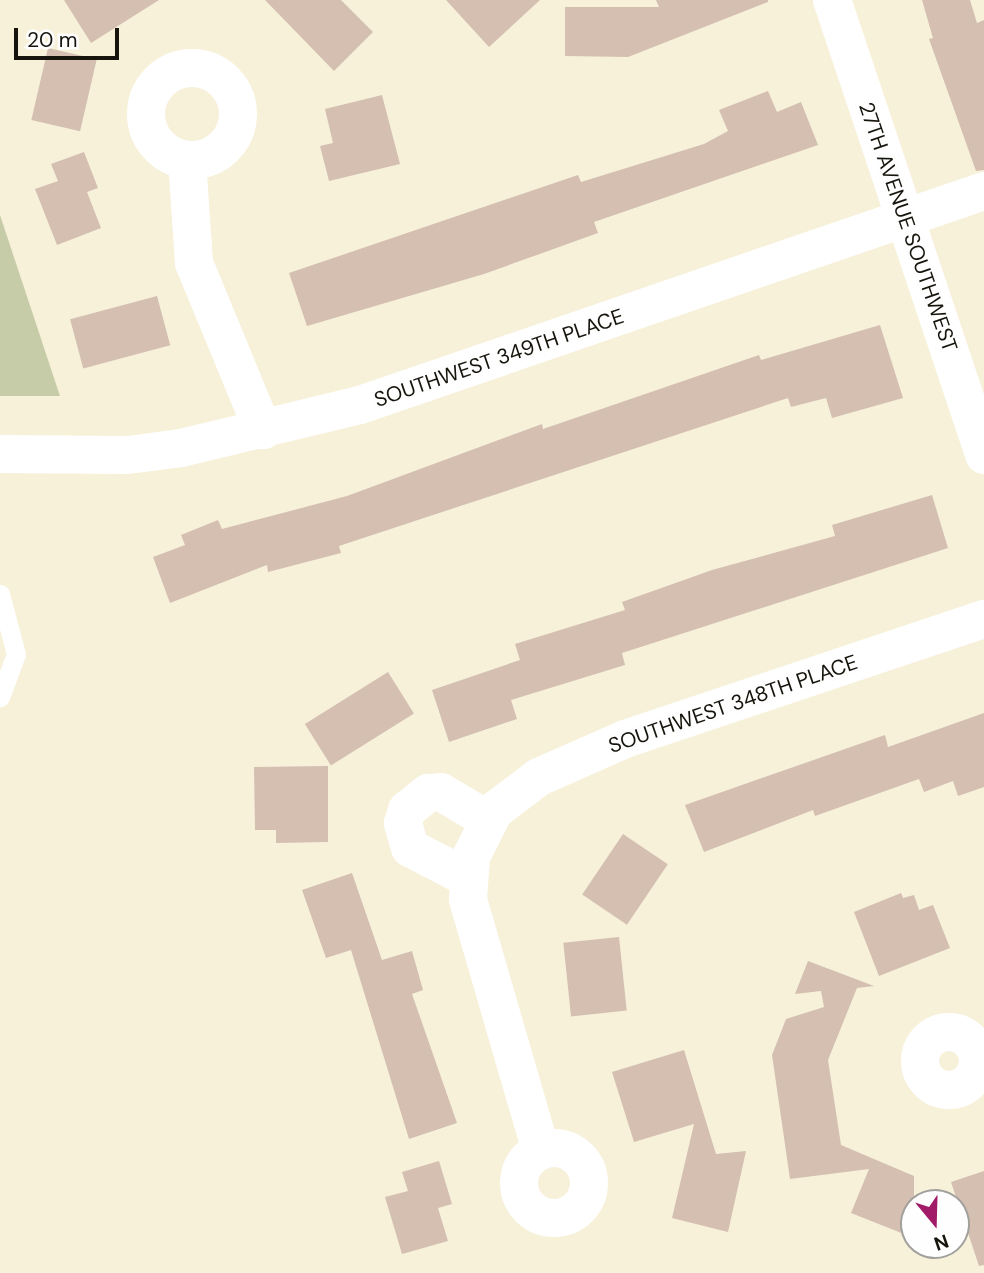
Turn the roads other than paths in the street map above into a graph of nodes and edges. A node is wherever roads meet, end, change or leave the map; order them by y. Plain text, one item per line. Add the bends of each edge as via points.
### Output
1 (831, 0) edge
2 (187, 160) dead end
3 (984, 191) edge
4 (905, 218) junction
5 (263, 430) junction
6 (0, 454) edge
7 (984, 455) edge
8 (0, 594) edge
9 (984, 619) edge
10 (0, 696) edge
11 (491, 816) junction
12 (468, 878) junction
13 (541, 1151) dead end

1 - 4 street, 27TH AVENUE SOUTHWEST
2 - 5 street via 194,263
3 - 4 street, SOUTHWEST 349TH PLACE
4 - 5 street, SOUTHWEST 349TH PLACE via 467,371
4 - 7 street, 27TH AVENUE SOUTHWEST
5 - 6 street, SOUTHWEST 349TH PLACE via 128,455
8 - 10 lane via 16,654
9 - 11 street, SOUTHWEST 348TH PLACE via 625,739 539,776
11 - 12 street
11 - 12 street via 441,792 428,793 407,810 404,836 410,848
12 - 13 street via 468,899 498,1019

